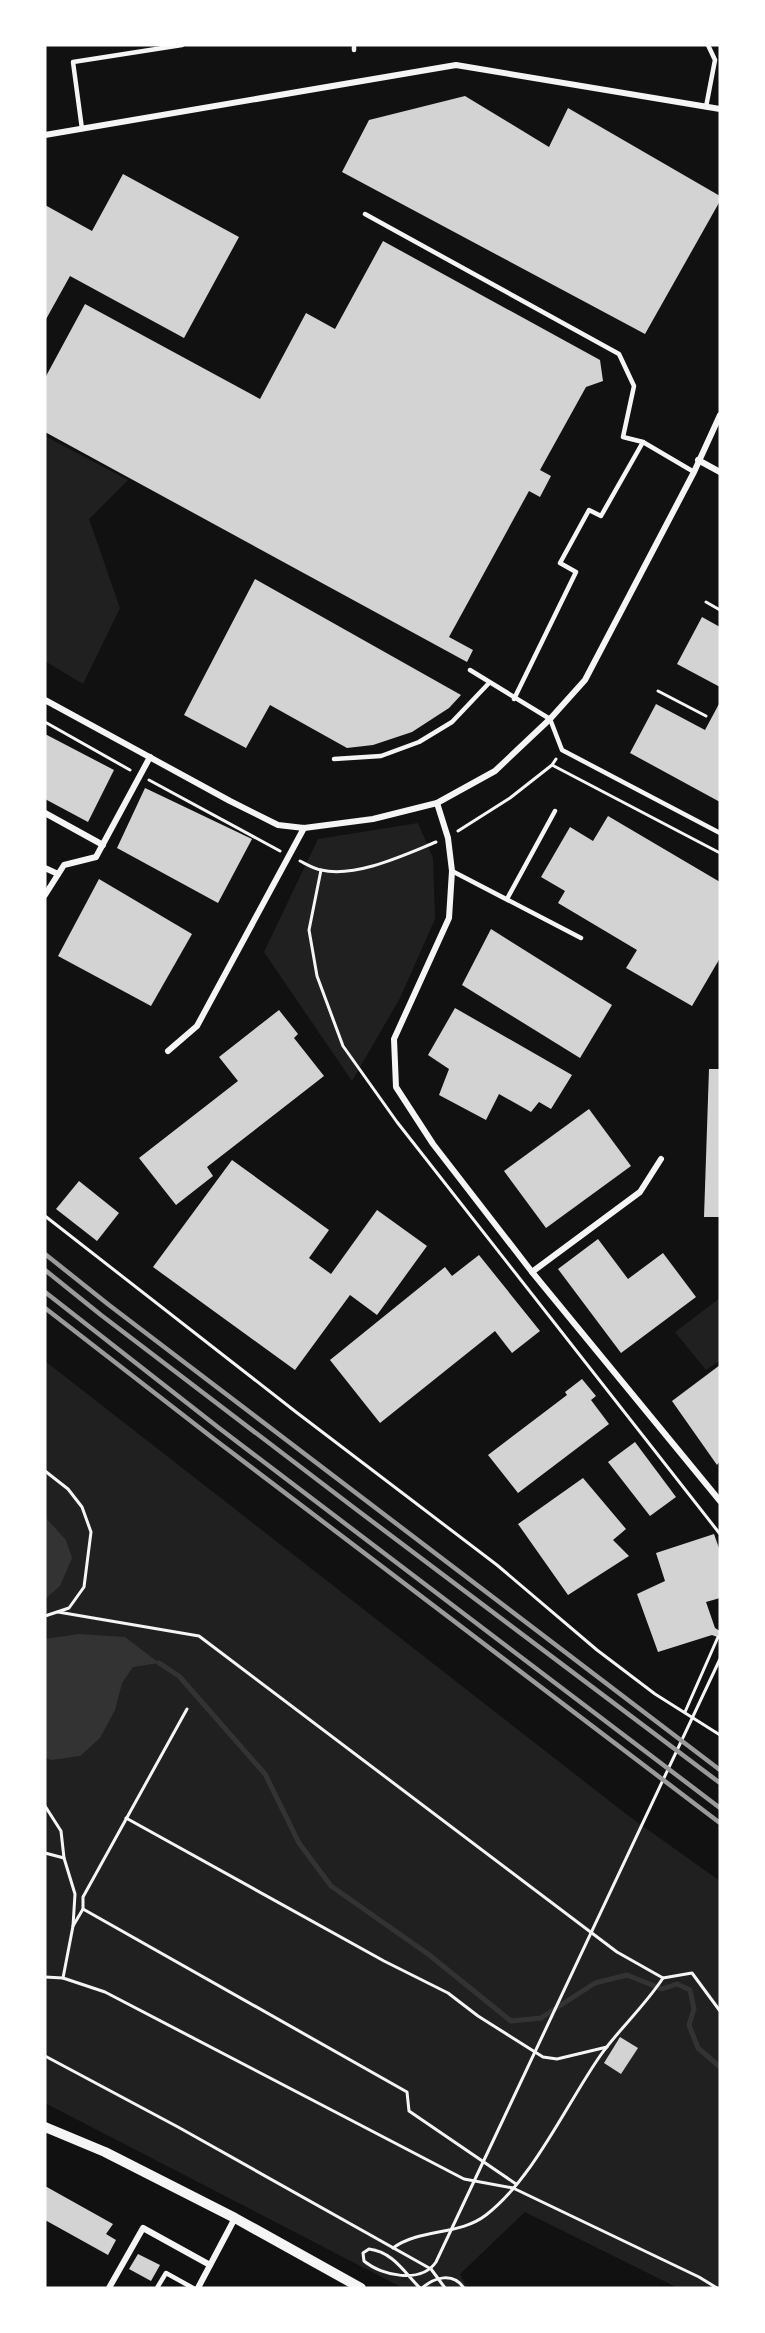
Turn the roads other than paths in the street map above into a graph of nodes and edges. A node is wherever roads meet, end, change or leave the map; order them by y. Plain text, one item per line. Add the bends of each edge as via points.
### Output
1 (182, 45) edge
2 (708, 45) edge
3 (706, 107) junction
4 (720, 109) edge
5 (82, 129) junction
6 (45, 135) edge
7 (365, 214) dead end
8 (720, 415) edge
9 (643, 442) junction
10 (698, 460) junction
11 (694, 472) junction
12 (720, 472) edge
13 (470, 670) dead end
14 (489, 683) junction
15 (45, 699) edge
16 (514, 699) junction
17 (550, 719) junction
18 (150, 757) junction
19 (334, 759) dead end
20 (437, 803) junction
21 (555, 811) dead end
22 (45, 813) edge
23 (304, 828) junction
24 (720, 833) edge
25 (103, 845) junction
26 (45, 868) edge
27 (452, 871) junction
28 (58, 874) junction
29 (45, 896) edge
30 (507, 899) junction
31 (581, 938) dead end
32 (168, 1051) dead end
33 (661, 1159) dead end
34 (532, 1272) junction
35 (720, 1501) edge
36 (46, 2128) edge
37 (235, 2218) junction
38 (210, 2265) junction
39 (109, 2288) edge
40 (156, 2288) edge
41 (193, 2288) edge
42 (198, 2288) edge
43 (361, 2288) edge

1 - 5 lane via 73,62
2 - 3 lane via 715,60
3 - 4 street
3 - 5 street via 456,64
5 - 6 street
7 - 9 lane via 619,354 634,386 624,437
8 - 10 street
9 - 11 lane
9 - 16 lane via 601,516 589,510 560,563 576,572
10 - 11 street
10 - 12 street
11 - 17 street via 585,680
13 - 14 lane
14 - 16 lane
14 - 19 lane via 452,722 419,742 381,756
15 - 18 street
16 - 17 lane
17 - 20 street via 495,771
17 - 24 lane via 562,750
18 - 23 street via 279,825
18 - 25 street
20 - 23 street via 372,819
20 - 27 street via 448,838
21 - 30 lane
22 - 25 street
23 - 32 street via 197,1026
25 - 28 street via 96,857 64,865
26 - 28 street
27 - 30 lane
27 - 34 street via 449,918 394,1040 396,1087 433,1144
28 - 29 street
30 - 31 lane
33 - 34 street via 640,1192
34 - 35 street
36 - 37 street via 105,2152
37 - 38 street
37 - 43 street
38 - 39 street via 143,2228
38 - 42 street
40 - 41 lane via 166,2273

